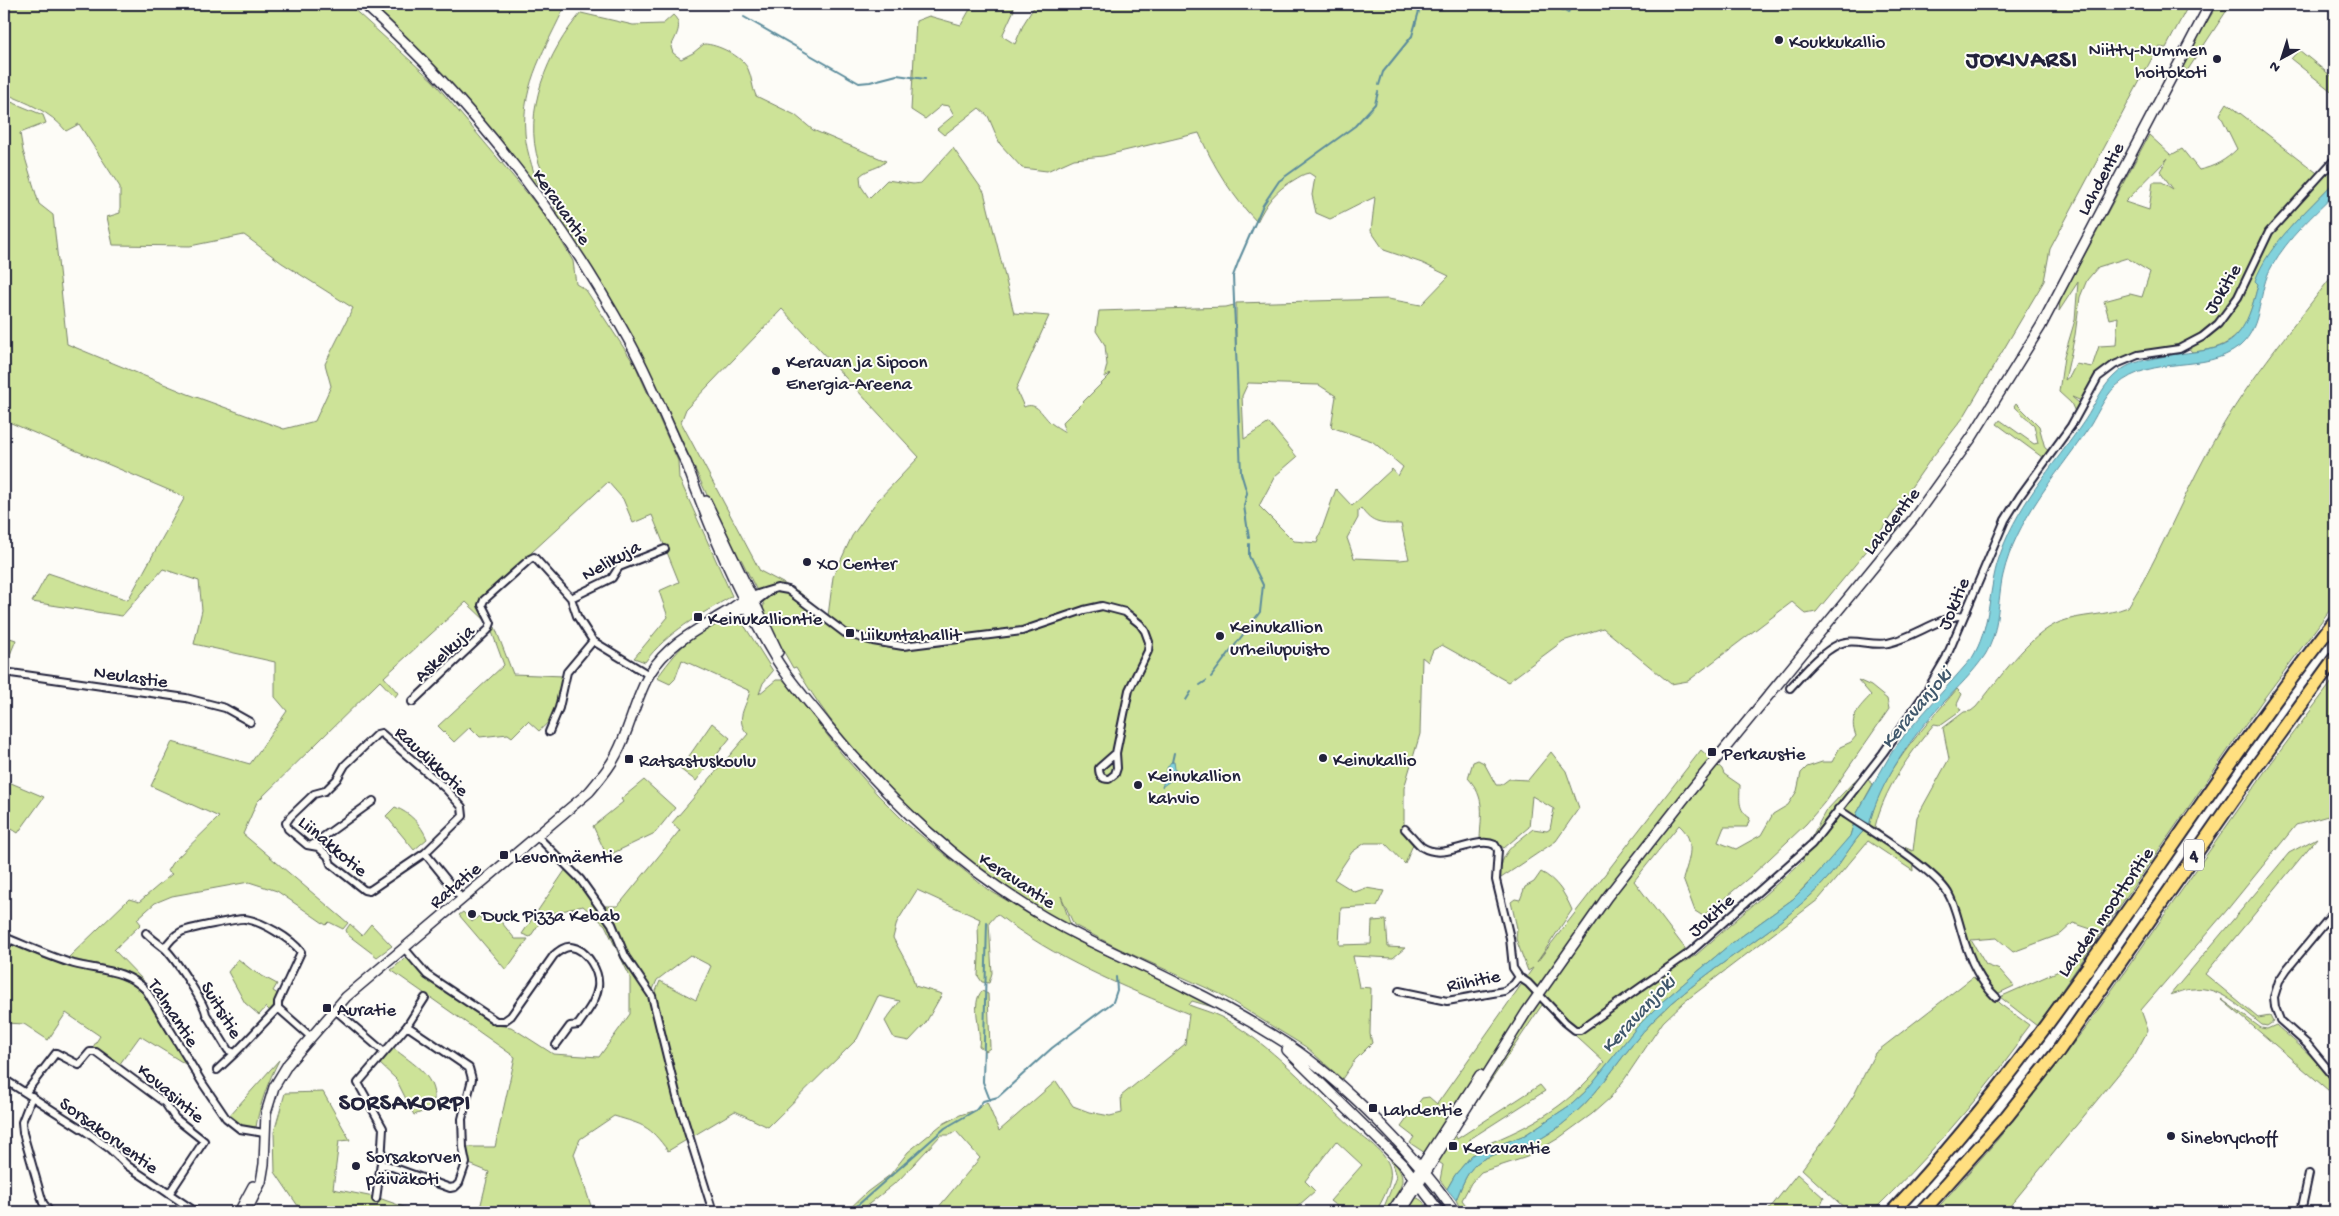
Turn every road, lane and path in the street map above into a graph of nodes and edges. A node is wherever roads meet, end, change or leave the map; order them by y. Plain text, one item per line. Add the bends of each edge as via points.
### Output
1 (364, 4) edge
2 (2210, 4) edge
3 (2335, 159) edge
4 (665, 549) dead end
5 (570, 598) junction
6 (749, 601) junction
7 (1964, 616) junction
8 (2335, 621) edge
9 (593, 641) junction
10 (2335, 658) edge
11 (4, 672) edge
12 (649, 675) junction
13 (1790, 688) dead end
14 (412, 702) dead end
15 (250, 722) dead end
16 (549, 732) dead end
17 (381, 733) joint
18 (1116, 753) dead end
19 (373, 801) dead end
20 (1838, 809) junction
21 (1406, 829) dead end
22 (537, 836) junction
23 (312, 845) junction
24 (425, 853) junction
25 (462, 899) junction
26 (2335, 911) edge
27 (146, 933) dead end
28 (7, 938) edge
29 (165, 948) junction
30 (404, 948) junction
31 (4, 950) edge
32 (1519, 977) junction
33 (1399, 991) dead end
34 (1538, 995) junction
35 (1996, 997) dead end
36 (425, 998) dead end
37 (278, 1008) junction
38 (334, 1009) junction
39 (407, 1026) junction
40 (1270, 1034) junction
41 (310, 1037) junction
42 (556, 1045) dead end
43 (384, 1052) junction
44 (235, 1053) junction
45 (217, 1070) dead end
46 (2335, 1078) edge
47 (6, 1081) dead end
48 (26, 1092) junction
49 (32, 1096) junction
50 (264, 1133) junction
51 (264, 1150) junction
52 (381, 1163) junction
53 (1423, 1170) junction
54 (2309, 1174) dead end
55 (1413, 1176) junction
56 (1954, 1178) junction
57 (1419, 1184) junction
58 (1911, 1192) junction
59 (169, 1194) junction
60 (376, 1199) dead end
61 (1454, 1211) edge
62 (50, 1212) edge
63 (196, 1212) edge
64 (239, 1212) edge
65 (246, 1212) edge
66 (713, 1212) edge
67 (1392, 1212) edge
68 (1401, 1212) edge
69 (1440, 1212) edge
70 (1883, 1212) edge
71 (1892, 1212) edge
72 (1922, 1212) edge
73 (1928, 1212) edge
74 (2301, 1212) edge

1 - 6 main road, Keravantie via 455,95 498,145 591,275 628,338 686,462 723,557
2 - 34 main road, Lahdentie via 2040,326 1972,437 1913,519 1643,851
3 - 7 street, Jokitie via 2269,232 2238,297 2218,324 2179,349 2138,355 2114,365 2098,377 2071,426 2005,520
4 - 5 street, Nelikuja via 619,567 612,578
5 - 9 street
5 - 14 street, Askelkuja via 534,558 530,559 484,600 482,605 491,623 488,630
6 - 12 main road, Ratatie via 674,644
6 - 18 street via 772,590 788,590 845,633 903,646 1022,631 1102,606 1125,612 1140,624 1149,642 1148,651 1129,690
6 - 40 main road, Keravantie via 798,687 842,743 887,795 946,848 983,878 1068,930 1182,985
7 - 13 street via 1951,616 1887,643 1840,643 1827,651
7 - 20 street, Jokitie via 1946,658 1926,692
8 - 58 highway, Lahden moottoritie / 4 via 2028,1050 1990,1101
9 - 12 street
9 - 16 street via 567,672 559,708
10 - 56 highway, 4 via 2056,1054
11 - 15 street, Neulastie via 186,698 225,708
12 - 22 main road, Ratatie via 617,754 608,768 588,792
17 - 23 street, Liinakkotie via 345,765 325,791 314,794 286,823 288,829
17 - 24 street, Raudikkotie via 462,807 463,816
19 - 23 street
20 - 34 street, Jokitie via 1807,848 1689,953 1580,1030 1565,1022
20 - 35 street via 1943,885 1966,946 1984,983
21 - 32 street via 1422,847 1434,851 1459,850 1485,841 1495,845 1498,850 1496,880 1510,938 1513,968
22 - 25 main road, Ratatie
22 - 66 street via 585,887 612,924 625,956 652,996 677,1097
23 - 24 street, Liinakkotie via 328,856 331,864 369,891
24 - 25 street
25 - 30 main road, Ratatie
26 - 46 street via 2279,981 2274,1007 2280,1020 2307,1044
27 - 29 street, Suitsitie
28 - 31 street
28 - 50 street, Talmantie via 74,964 126,974 138,982 226,1118 240,1129
29 - 37 street via 182,931 244,918 275,931 301,952
29 - 44 street, Suitsitie via 206,1008 206,1014 228,1050
30 - 38 main road, Ratatie
30 - 42 street via 427,975 496,1021 504,1021 511,1016 562,948 571,947 583,952 590,960 599,984 596,999 578,1025 570,1026
32 - 33 street, Riihitie via 1504,991 1455,1000 1435,1000
32 - 34 street
34 - 53 main road, Lahdentie
36 - 39 street
37 - 41 street
37 - 44 street, Suitsitie
38 - 41 main road, Ratatie
38 - 43 street
39 - 43 street
39 - 52 street via 469,1068 472,1079 462,1119 466,1163 460,1183 450,1188
40 - 53 main road, Keravantie via 1327,1075
40 - 55 main road, Keravantie
41 - 50 main road, Ratatie via 274,1087
43 - 52 street via 358,1083 383,1128
44 - 45 street
47 - 48 street, Sorsakorventie
48 - 49 street, Sorsakorventie
48 - 59 street, Kovasintie via 52,1055 60,1054 78,1065 93,1050 115,1065 165,1103 175,1118 204,1141
49 - 59 street, Sorsakorventie
49 - 62 street via 24,1114 23,1133 43,1203
50 - 51 main road, Ratatie
51 - 64 main road, Ratatie via 251,1191
51 - 65 main road, Ratatie via 261,1182
52 - 60 street
53 - 55 main road, Lahdentie
53 - 57 main road, Lahdentie
53 - 61 main road, Keravantie
54 - 74 street
55 - 57 main road, Keravantie
55 - 67 main road, Lahdentie
56 - 72 highway, 4
56 - 73 highway
57 - 68 main road, Lahdentie
57 - 69 main road, Keravantie
58 - 70 highway
58 - 71 highway, Lahden moottoritie / 4
59 - 63 street, Sorsakorventie

